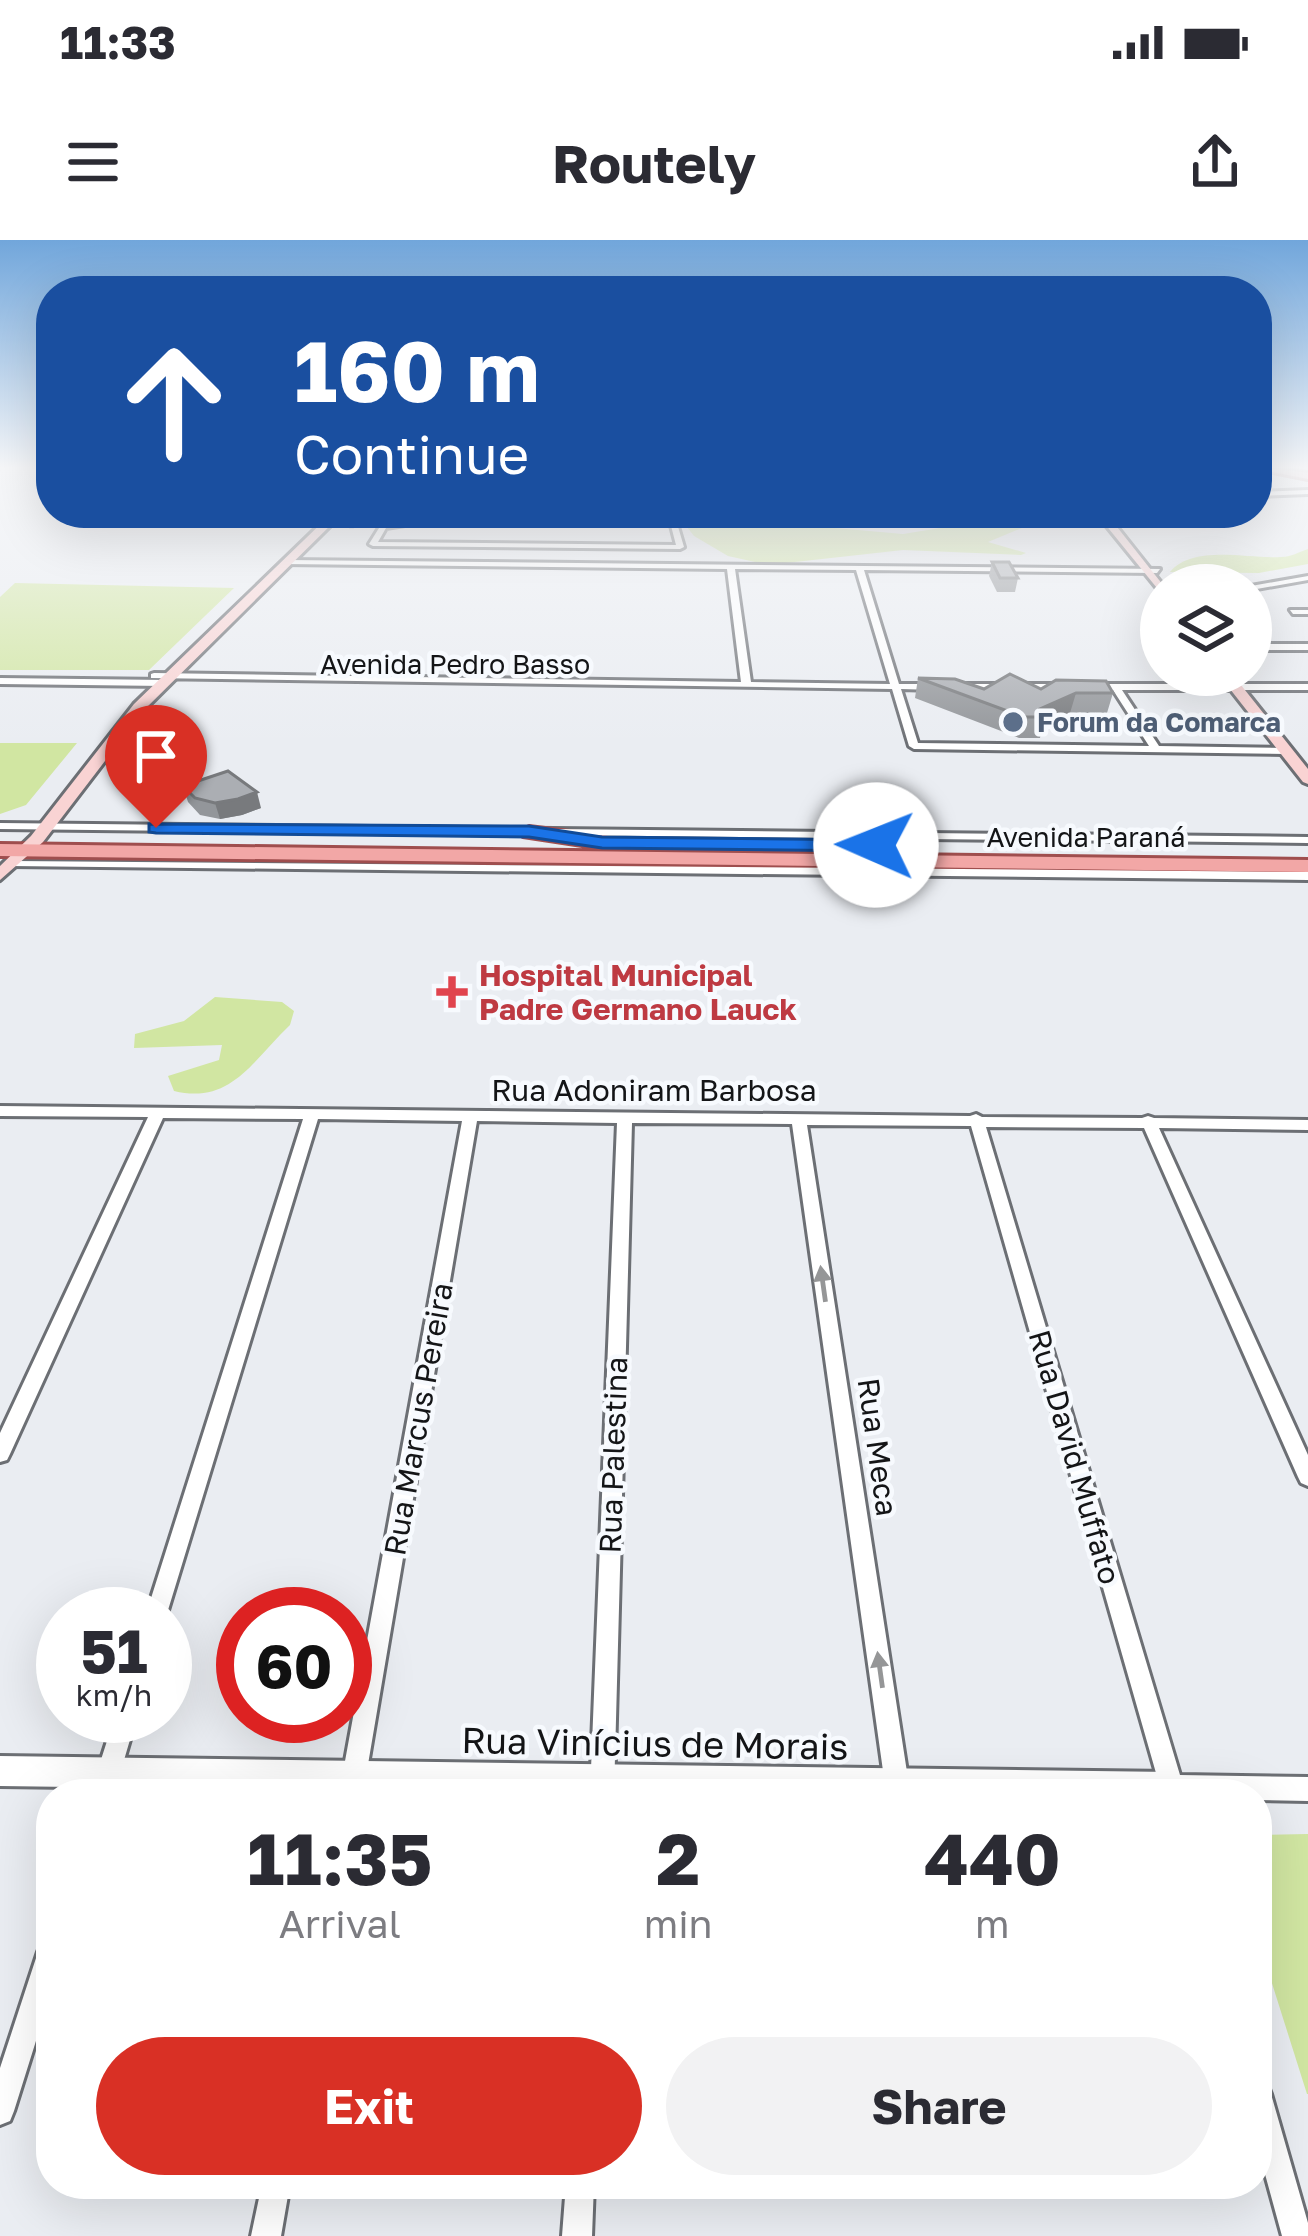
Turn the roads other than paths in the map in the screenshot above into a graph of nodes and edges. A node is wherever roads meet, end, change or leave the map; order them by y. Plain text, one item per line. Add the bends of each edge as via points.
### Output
1 (291, 559) edge
2 (300, 559) edge
3 (287, 562) junction
4 (730, 569) junction
5 (860, 570) junction
6 (1140, 570) edge
7 (1308, 578) edge
8 (1272, 584) edge
9 (1293, 612) dead end
10 (1308, 612) edge
11 (1272, 647) edge
12 (1308, 647) edge
13 (159, 679) junction
14 (0, 681) edge
15 (746, 682) junction
16 (1272, 684) edge
17 (1140, 686) edge
18 (892, 687) junction
19 (1116, 687) junction
20 (1308, 687) edge
21 (1249, 696) edge
22 (1253, 696) edge
23 (87, 749) junction
24 (1156, 750) junction
25 (106, 751) junction
26 (1286, 751) junction
27 (1308, 756) edge
28 (1308, 779) edge
29 (0, 826) edge
30 (529, 832) junction
31 (1308, 840) edge
32 (602, 842) junction
33 (14, 851) edge
34 (644, 851) junction
35 (684, 851) junction
36 (1308, 851) edge
37 (203, 853) junction
38 (170, 865) junction
39 (1308, 866) edge
40 (1198, 871) junction
41 (1308, 876) edge
42 (158, 1112) junction
43 (1, 1113) edge
44 (312, 1113) junction
45 (471, 1115) junction
46 (625, 1116) junction
47 (799, 1118) junction
48 (976, 1119) junction
49 (1148, 1121) junction
50 (1308, 1125) edge
51 (0, 1454) edge
52 (1308, 1477) edge
53 (166, 1587) edge
54 (118, 1743) edge
55 (0, 1772) edge
56 (61, 1779) edge
57 (107, 1779) edge
58 (354, 1779) edge
59 (602, 1779) edge
60 (896, 1779) edge
61 (1170, 1779) edge
62 (1272, 1789) edge
63 (1308, 1789) edge
64 (36, 1998) edge
65 (0, 2110) edge
66 (1272, 2147) edge
67 (273, 2199) edge
68 (579, 2199) edge
69 (266, 2236) edge
70 (577, 2236) edge
71 (1297, 2236) edge

1 - 3 main road
2 - 13 main road
3 - 4 street
3 - 13 main road
4 - 5 street
4 - 15 street
5 - 6 street
5 - 18 street
7 - 8 street
9 - 10 street
11 - 12 street
13 - 14 street, Avenida Pedro Basso
13 - 15 street, Avenida Pedro Basso
13 - 18 street, Avenida Pedro Basso
13 - 23 main road
13 - 25 main road
15 - 18 street, Avenida Pedro Basso
16 - 20 street, Avenida Pedro Basso
17 - 19 street, Avenida Pedro Basso
18 - 19 street, Avenida Pedro Basso
18 - 24 street via 914,746
19 - 24 street
21 - 26 main road
22 - 27 main road
23 - 25 main road
23 - 33 main road
24 - 26 street
25 - 33 main road
26 - 28 main road
29 - 33 street
30 - 31 street
30 - 32 main road
30 - 33 street
32 - 33 main road, Avenida Paraná
32 - 34 main road, Avenida Paraná
33 - 37 main road, Avenida Paraná
33 - 38 street
34 - 35 main road, Avenida Paraná
34 - 37 main road, Avenida Paraná
35 - 36 main road, Avenida Paraná
35 - 40 main road, Avenida Paraná
37 - 38 main road
38 - 40 street
39 - 40 main road, Avenida Paraná
40 - 41 street
42 - 43 street, Rua Adoniram Barbosa
42 - 44 street, Rua Adoniram Barbosa
42 - 51 street
44 - 45 street, Rua Adoniram Barbosa
44 - 53 street
45 - 46 street, Rua Adoniram Barbosa
45 - 58 street, Rua Marcus Pereira
46 - 47 street, Rua Adoniram Barbosa
46 - 59 street, Rua Palestina
47 - 48 street, Rua Adoniram Barbosa
60 -> 47 street, Rua Meca
48 - 49 street, Rua Adoniram Barbosa
48 - 61 street, Rua David Muffato
49 - 50 street, Rua Adoniram Barbosa
49 - 52 street
54 - 57 street
55 - 56 street, Rua Vinícius de Morais
62 - 63 street, Rua Vinícius de Morais
64 - 65 street
66 - 71 street
67 - 69 street
68 - 70 street

